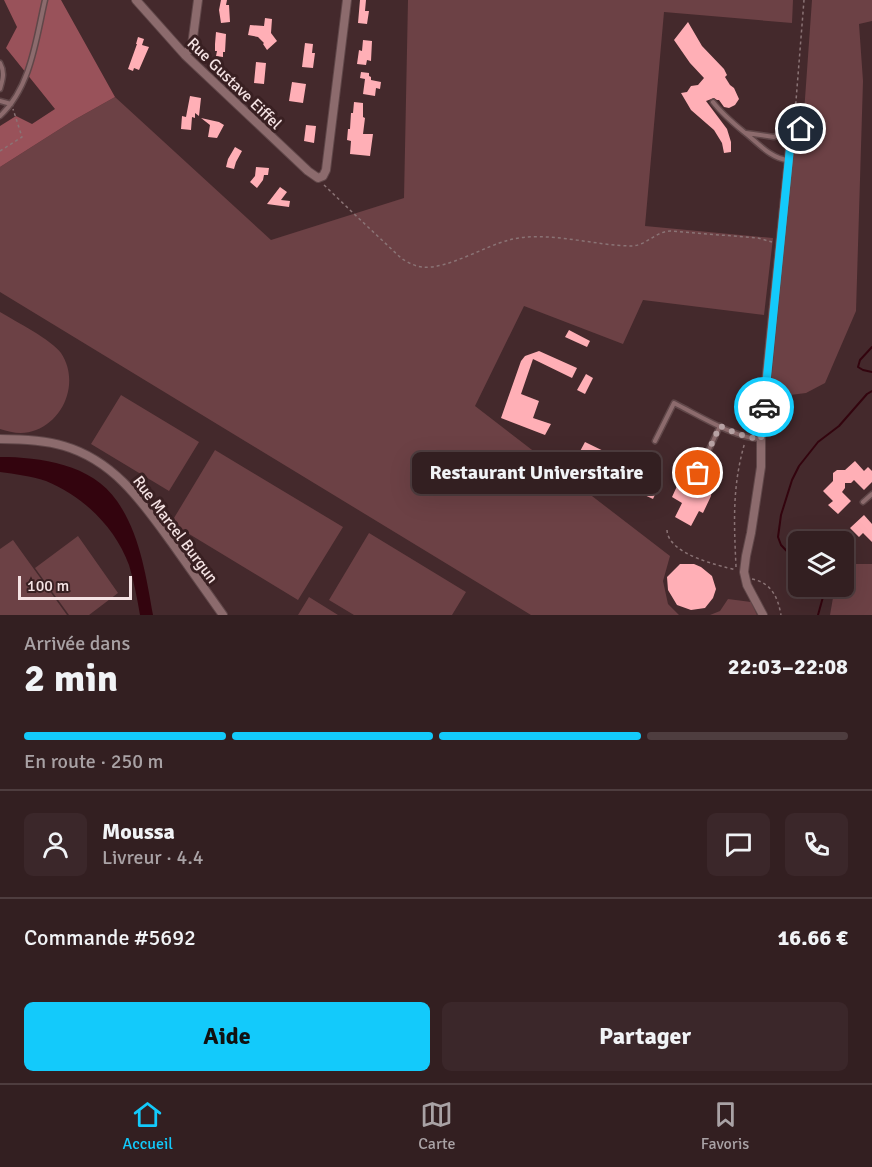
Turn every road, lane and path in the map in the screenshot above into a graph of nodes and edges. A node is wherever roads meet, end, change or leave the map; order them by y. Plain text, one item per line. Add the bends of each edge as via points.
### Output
1 (45, 0) edge
2 (136, 0) edge
3 (198, 0) edge
4 (347, 0) edge
5 (804, 0) edge
6 (185, 55) junction
7 (0, 63) edge
8 (0, 89) edge
9 (0, 101) edge
10 (712, 102) dead end
11 (11, 104) junction
12 (0, 116) edge
13 (746, 133) junction
14 (794, 134) junction
15 (0, 151) edge
16 (789, 160) junction
17 (321, 178) junction
18 (781, 245) junction
19 (720, 426) junction
20 (0, 439) edge
21 (761, 439) junction
22 (655, 441) dead end
23 (745, 441) dead end
24 (698, 473) dead end
25 (872, 494) edge
26 (864, 502) dead end
27 (667, 530) dead end
28 (748, 579) dead end
29 (223, 615) edge
30 (763, 615) edge
31 (781, 615) edge

1 - 11 lane via 25,77
2 - 6 street, Rue Gustave Eiffel
3 - 6 street via 192,45
4 - 17 street via 326,170
5 - 14 path
6 - 17 street, Rue Gustave Eiffel via 308,171
7 - 8 lane via 4,75
9 - 11 lane
10 - 13 lane
11 - 12 lane
11 - 15 path via 22,137
13 - 14 lane via 774,137
13 - 16 lane via 780,159
14 - 16 street
16 - 18 street
17 - 18 path via 384,242 417,266 442,264 516,238 637,246 660,232 670,231 758,238
18 - 21 street
19 - 21 lane
19 - 22 lane via 674,403
19 - 24 lane
20 - 29 street, Rue Marcel Burgun via 65,446 107,467 136,494
21 - 30 street via 761,467 744,572
23 - 27 path via 733,513 736,568 712,565 684,551 669,539
25 - 26 lane
28 - 31 path via 762,582 772,590

